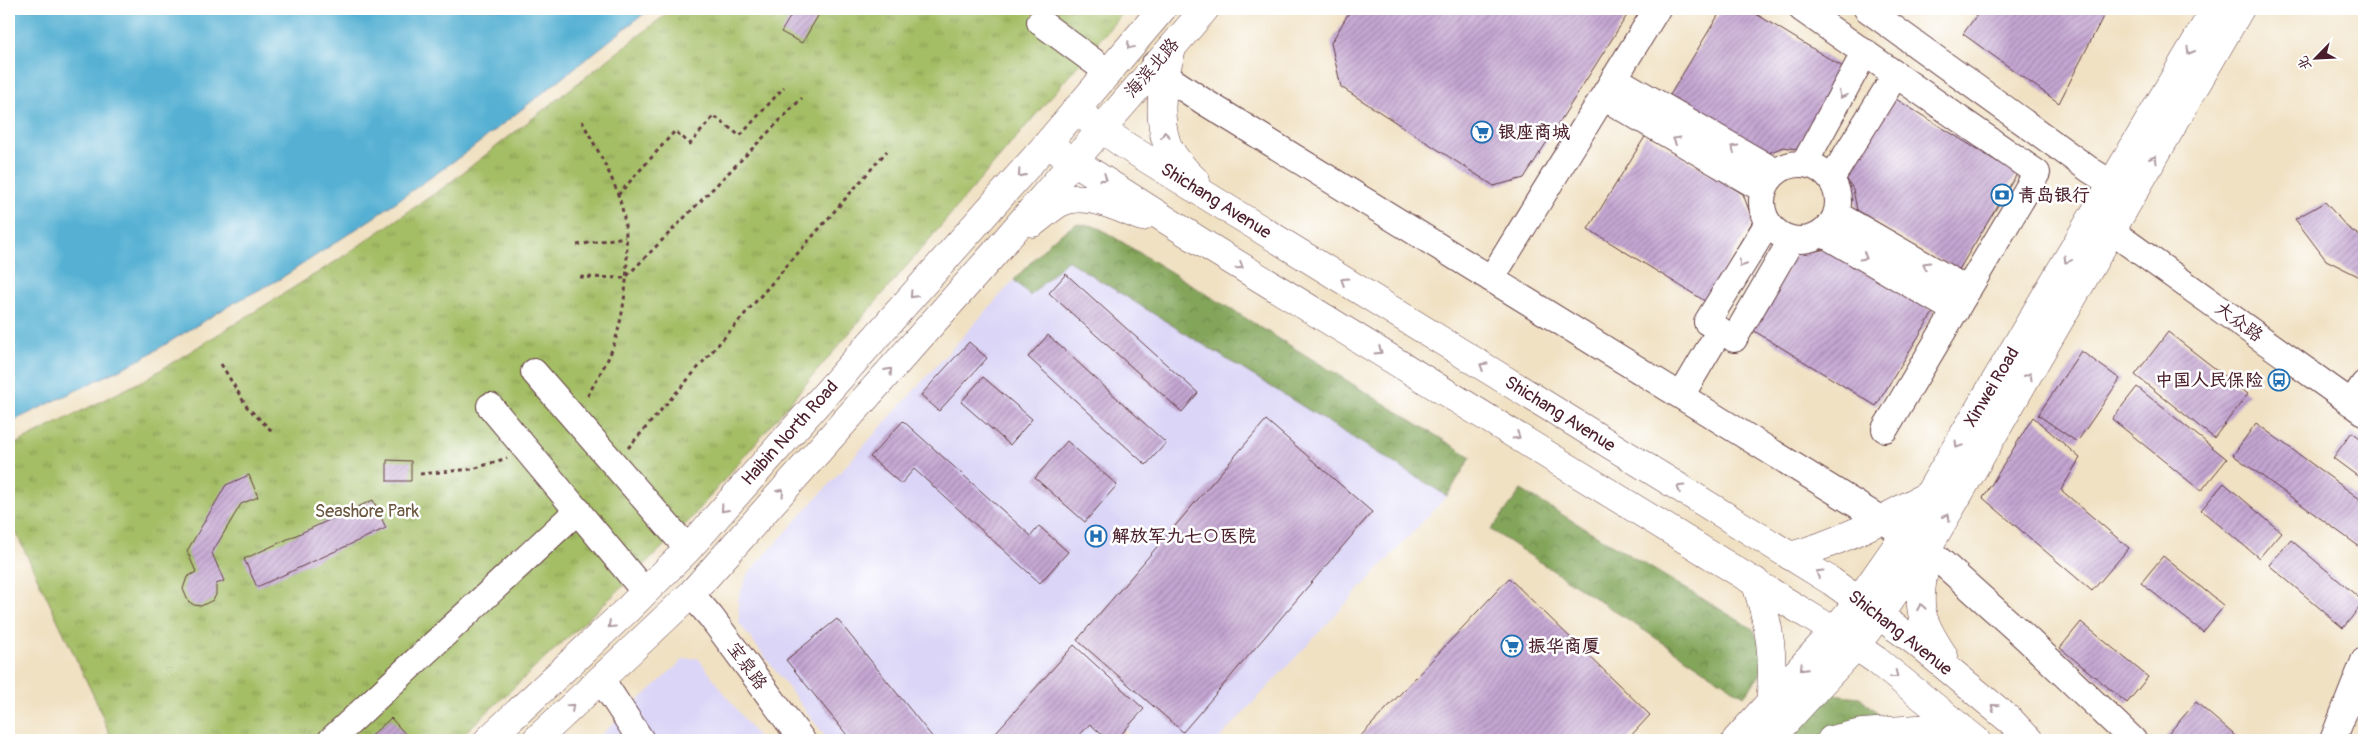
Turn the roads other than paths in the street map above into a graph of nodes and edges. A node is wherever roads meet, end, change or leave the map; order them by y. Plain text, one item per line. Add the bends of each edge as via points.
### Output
1 (1162, 9) edge
2 (1205, 9) edge
3 (1657, 9) edge
4 (1802, 9) edge
5 (1868, 9) edge
6 (2215, 9) edge
7 (2240, 9) edge
8 (1040, 22) dead end
9 (1865, 52) junction
10 (1159, 70) junction
11 (1108, 72) junction
12 (1896, 74) junction
13 (1608, 88) junction
14 (1075, 110) junction
15 (1100, 128) junction
16 (1047, 144) junction
17 (1075, 160) junction
18 (1804, 164) junction
19 (1831, 179) junction
20 (1770, 181) junction
21 (2123, 190) junction
22 (1230, 210) junction
23 (1768, 223) junction
24 (1829, 223) junction
25 (2102, 225) junction
26 (1792, 239) junction
27 (1198, 240) junction
28 (993, 255) junction
29 (1491, 278) junction
30 (1962, 300) junction
31 (1720, 330) junction
32 (534, 372) dead end
33 (1681, 396) junction
34 (2360, 400) edge
35 (490, 406) dead end
36 (1885, 429) dead end
37 (1928, 495) junction
38 (578, 510) junction
39 (1881, 520) junction
40 (1905, 534) junction
41 (688, 549) junction
42 (1927, 550) junction
43 (1790, 556) junction
44 (1755, 581) junction
45 (645, 592) junction
46 (691, 594) junction
47 (1870, 608) junction
48 (1845, 638) junction
49 (2364, 661) edge
50 (601, 679) junction
51 (1960, 680) junction
52 (1770, 704) junction
53 (1967, 733) edge
54 (332, 740) edge
55 (488, 740) edge
56 (536, 740) edge
57 (641, 740) edge
58 (802, 740) edge
59 (1736, 740) edge
60 (1769, 740) edge
61 (1831, 740) edge
62 (2030, 740) edge
63 (2133, 740) edge
64 (2334, 740) edge

1 -> 11 main road, 海滨北路
2 - 10 main road, 海滨北路 via 1173,44
3 - 13 street
4 - 9 street
5 - 21 street via 2090,170
6 -> 21 main road, Xinwei Road
21 -> 7 main road, Xinwei Road
8 - 11 street
9 - 12 street
9 -> 18 street
10 - 15 main road, 海滨北路
22 -> 10 main road via 1188,173 1166,143
10 - 29 street
11 - 14 main road, 海滨北路
12 - 19 street
12 - 30 street via 2038,173
20 -> 13 street
13 - 29 street
14 - 15 main road, Shichang Avenue
14 - 16 main road, Haibin North Road
15 - 17 main road, Haibin North Road
15 - 22 main road, Shichang Avenue
16 - 17 main road, Shichang Avenue
16 -> 41 main road, Haibin North Road
17 -> 27 main road, Shichang Avenue
17 - 28 main road, Haibin North Road
18 - 19 street via 1822,170
18 - 20 street via 1784,166
19 - 24 street via 1838,202
20 - 23 street via 1762,210
21 - 25 main road, Xinwei Road
43 -> 22 main road, Shichang Avenue
23 - 26 street
23 -> 31 street
24 - 26 street via 1812,238
24 - 30 street
25 - 34 street, 大众路
25 -> 37 main road, Xinwei Road
42 -> 25 main road, Xinwei Road
26 - 31 street
27 - 28 main road via 1107,203 1081,198 1060,203
27 -> 44 main road, Shichang Avenue
46 -> 28 main road, Haibin North Road
29 - 33 street
30 - 36 street
31 - 33 street
32 - 41 street
33 - 39 street
35 - 38 street
37 - 39 main road
37 - 40 main road, Xinwei Road
38 - 45 street
38 - 54 street
39 - 40 street
39 - 43 main road via 1833,543
40 - 47 main road, Xinwei Road
41 - 45 main road, Haibin North Road
42 - 47 main road, Xinwei Road
51 -> 42 main road via 1925,626 1920,608 1919,592
42 - 63 street
47 -> 43 main road, Shichang Avenue
44 - 48 main road, Shichang Avenue
44 - 52 main road via 1771,640
45 -> 55 main road, Haibin North Road
46 - 50 main road, Haibin North Road
46 - 58 street, 宝泉路 via 712,617
47 - 48 main road, Xinwei Road
47 - 51 main road, Shichang Avenue
48 -> 52 main road, Xinwei Road
48 -> 53 main road, Shichang Avenue
48 - 60 main road, Xinwei Road
49 - 64 street
56 -> 50 main road, Haibin North Road
50 - 57 street
62 -> 51 main road, Shichang Avenue
52 - 59 main road, Xinwei Road
53 - 61 main road via 1862,733

